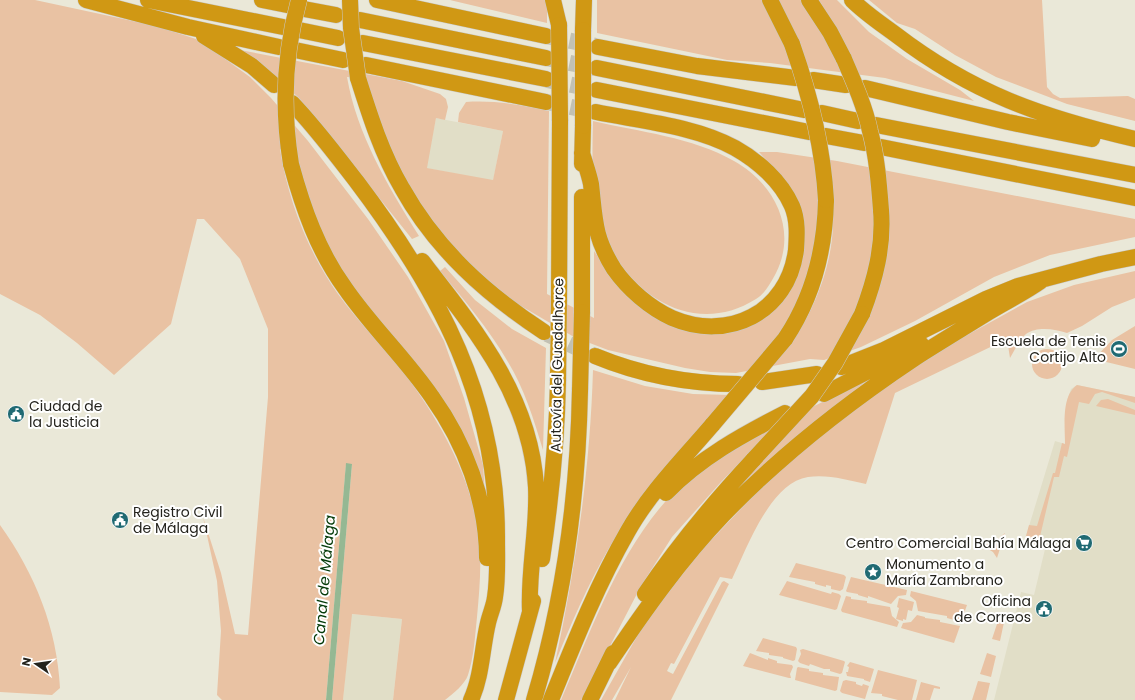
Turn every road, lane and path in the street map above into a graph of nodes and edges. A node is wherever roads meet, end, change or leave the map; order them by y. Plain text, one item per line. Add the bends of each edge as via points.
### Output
1 (86, 0) edge
2 (148, 0) edge
3 (262, 0) edge
4 (350, 0) edge
5 (377, 0) edge
6 (423, 0) edge
7 (553, 0) edge
8 (559, 0) edge
9 (584, 0) edge
10 (770, 0) edge
11 (809, 0) edge
12 (852, 0) edge
13 (297, 5) edge
14 (336, 15) dead end
15 (467, 19) junction
16 (360, 20) dead end
17 (559, 25) junction
18 (188, 27) junction
19 (283, 27) dead end
20 (299, 30) dead end
21 (546, 36) tunnel mouth
22 (338, 38) dead end
23 (363, 43) dead end
24 (279, 47) dead end
25 (598, 47) tunnel mouth
26 (295, 50) dead end
27 (546, 58) tunnel mouth
28 (342, 60) dead end
29 (597, 68) tunnel mouth
30 (362, 72) junction
31 (796, 78) dead end
32 (546, 79) tunnel mouth
33 (813, 80) dead end
34 (274, 85) dead end
35 (846, 85) dead end
36 (865, 88) dead end
37 (596, 90) tunnel mouth
38 (546, 102) tunnel mouth
39 (292, 103) dead end
40 (804, 110) dead end
41 (596, 112) tunnel mouth
42 (822, 113) dead end
43 (858, 121) dead end
44 (876, 124) dead end
45 (809, 132) dead end
46 (826, 136) dead end
47 (1135, 139) edge
48 (864, 143) dead end
49 (881, 147) dead end
50 (1135, 148) edge
51 (582, 153) junction
52 (1135, 175) edge
53 (1135, 198) edge
54 (385, 220) junction
55 (1135, 257) edge
56 (1041, 281) junction
57 (991, 311) junction
58 (544, 332) tunnel mouth
59 (595, 356) tunnel mouth
60 (841, 367) dead end
61 (817, 374) dead end
62 (762, 382) dead end
63 (738, 384) dead end
64 (824, 394) dead end
65 (785, 413) dead end
66 (620, 548) junction
67 (530, 611) junction
68 (488, 623) junction
69 (609, 663) junction
70 (471, 700) edge
71 (506, 700) edge
72 (534, 700) edge
73 (551, 700) edge
74 (590, 700) edge

1 - 18 highway
2 - 19 highway
3 - 13 highway
4 - 30 highway, bridge via 351,28
5 - 15 highway
6 - 15 highway
7 - 17 highway
8 - 17 highway
9 - 51 highway, Autovía del Guadalhorce, bridge
10 - 66 highway, bridge via 792,44 809,94 820,141 826,200 824,237 818,268 804,304 785,339 665,480 643,508
11 - 69 highway, bridge via 844,59 870,130 877,168 882,227 876,270 862,314 835,363 812,396 711,505 673,553 634,609
12 - 47 highway via 927,58 1002,99 1085,128
13 - 14 highway
13 - 68 highway, bridge via 285,81 286,123 291,164 308,220 334,271 358,306 432,396 466,459 474,478 485,528
15 - 21 highway
16 - 27 highway
17 - 67 highway, Autovía del Guadalhorce, bridge via 557,442 537,591
18 - 24 highway
18 - 34 highway via 221,45
20 - 22 highway
23 - 32 highway
25 - 31 highway via 697,66
26 - 28 highway
29 - 40 highway
30 - 38 highway
30 - 58 highway via 378,137 390,166 433,235 488,293
33 - 35 highway
36 - 50 highway via 1008,122
37 - 45 highway
39 - 54 highway via 312,123
41 - 51 highway via 699,133 734,147 763,167 792,206 797,232 795,258 778,295 744,321 714,327 682,322 663,314 647,303 615,270 599,241
42 - 43 highway
44 - 52 highway
46 - 48 highway
49 - 53 highway
51 - 72 highway, Autovía del Guadalhorce, bridge via 582,312 575,490 567,556
54 - 67 highway via 398,230 484,342 513,393 523,419 531,449 536,486 536,516 529,587
54 - 68 highway via 437,302 454,336 484,423 493,475 497,527 495,597
55 - 56 highway
56 - 57 highway
56 - 60 highway via 1018,286 986,299 884,350
57 - 64 highway via 972,318
57 - 69 highway via 915,359 828,420 768,471 723,515 683,561 644,610
59 - 63 highway via 611,363 677,380
61 - 62 highway
65 - 66 highway via 731,442 699,463 664,495
66 - 73 highway via 584,619
67 - 71 highway, Autovía del Guadalhorce
68 - 70 highway via 476,687
69 - 74 highway

